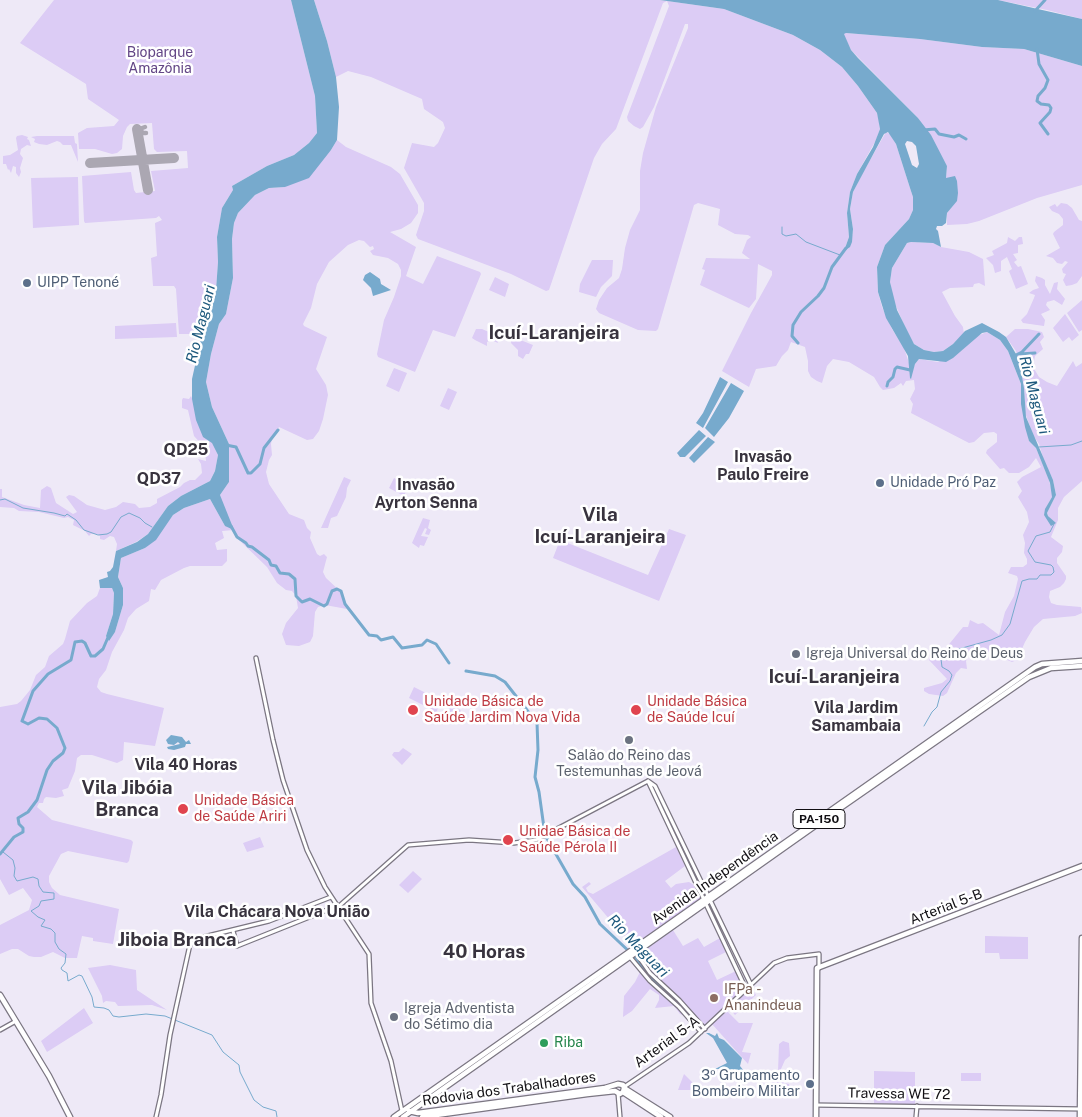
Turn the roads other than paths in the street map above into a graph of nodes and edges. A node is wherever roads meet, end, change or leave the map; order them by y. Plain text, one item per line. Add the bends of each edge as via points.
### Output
1 (256, 658) dead end
2 (1082, 661) edge
3 (1061, 665) junction
4 (1082, 666) edge
5 (652, 785) junction
6 (1082, 866) edge
7 (331, 897) junction
8 (709, 899) junction
9 (704, 902) junction
10 (337, 906) junction
11 (714, 908) junction
12 (708, 911) junction
13 (677, 921) junction
14 (233, 930) junction
15 (1082, 938) edge
16 (636, 953) junction
17 (729, 953) junction
18 (629, 954) junction
19 (736, 955) junction
20 (1082, 961) edge
21 (818, 968) junction
22 (751, 985) junction
23 (746, 989) junction
24 (0, 995) edge
25 (0, 999) edge
26 (1082, 1008) edge
27 (15, 1022) junction
28 (0, 1030) edge
29 (702, 1031) junction
30 (620, 1090) junction
31 (534, 1097) junction
32 (522, 1098) junction
33 (528, 1102) junction
34 (511, 1104) junction
35 (817, 1105) junction
36 (917, 1106) junction
37 (1081, 1109) edge
38 (404, 1112) edge
39 (69, 1117) edge
40 (156, 1117) edge
41 (394, 1117) edge
42 (422, 1117) edge
43 (620, 1117) edge
44 (661, 1117) edge
45 (670, 1117) edge
46 (817, 1117) edge
47 (916, 1117) edge
48 (1080, 1117) edge

1 - 7 main road via 283,780 309,856
2 - 3 main road, Avenida Independência / PA-150
3 - 4 main road, Avenida Independência / PA-150
3 - 8 main road, Avenida Independência / PA-150 via 1034,674 978,710
5 - 8 main road
5 - 9 main road
5 - 10 main road via 648,781 530,842 469,840 408,844
6 - 21 main road, Arterial 5-B
7 - 10 main road
7 - 14 main road via 268,921
8 - 9 main road, Avenida Independência / PA-150
8 - 11 main road
9 - 12 main road
9 - 13 main road, Avenida Independência / PA-150
10 - 14 main road via 237,946
10 - 38 main road via 369,954 370,1003 391,1061
11 - 12 main road
11 - 19 main road
12 - 17 main road
13 - 16 main road, Avenida Independência / PA-150
13 - 18 main road, Avenida Independência / PA-150
14 - 40 main road via 191,940
15 - 20 main road
16 - 18 main road, Avenida Independência / PA-150
16 - 29 main road
17 - 19 main road
17 - 23 main road
18 - 29 main road via 650,981
18 - 38 main road, Avenida Independência / PA-150
19 - 22 main road
20 - 26 main road
21 - 22 main road, Arterial 5-A via 818,954 787,958 774,963
21 - 35 main road
22 - 23 main road, Arterial 5-A
23 - 29 main road, Arterial 5-A
24 - 27 main road
25 - 27 main road
26 - 37 main road
27 - 28 main road
27 - 39 main road
29 - 30 main road, Arterial 5-A
30 - 31 main road, Rodovia dos Trabalhadores
30 - 33 main road, Rodovia dos Trabalhadores
30 - 43 main road
30 - 44 main road
30 - 45 main road
31 - 32 main road, Rodovia dos Trabalhadores
31 - 33 main road via 526,1099
32 - 34 main road via 520,1102
32 - 38 main road, Rodovia dos Trabalhadores via 418,1113
33 - 34 main road, Rodovia dos Trabalhadores
34 - 42 main road, Rodovia dos Trabalhadores
35 - 36 main road, Travessa WE 72
35 - 46 main road
36 - 37 main road, Travessa WE 72
36 - 47 main road
37 - 48 main road
38 - 41 main road, Avenida Independência / PA-150

